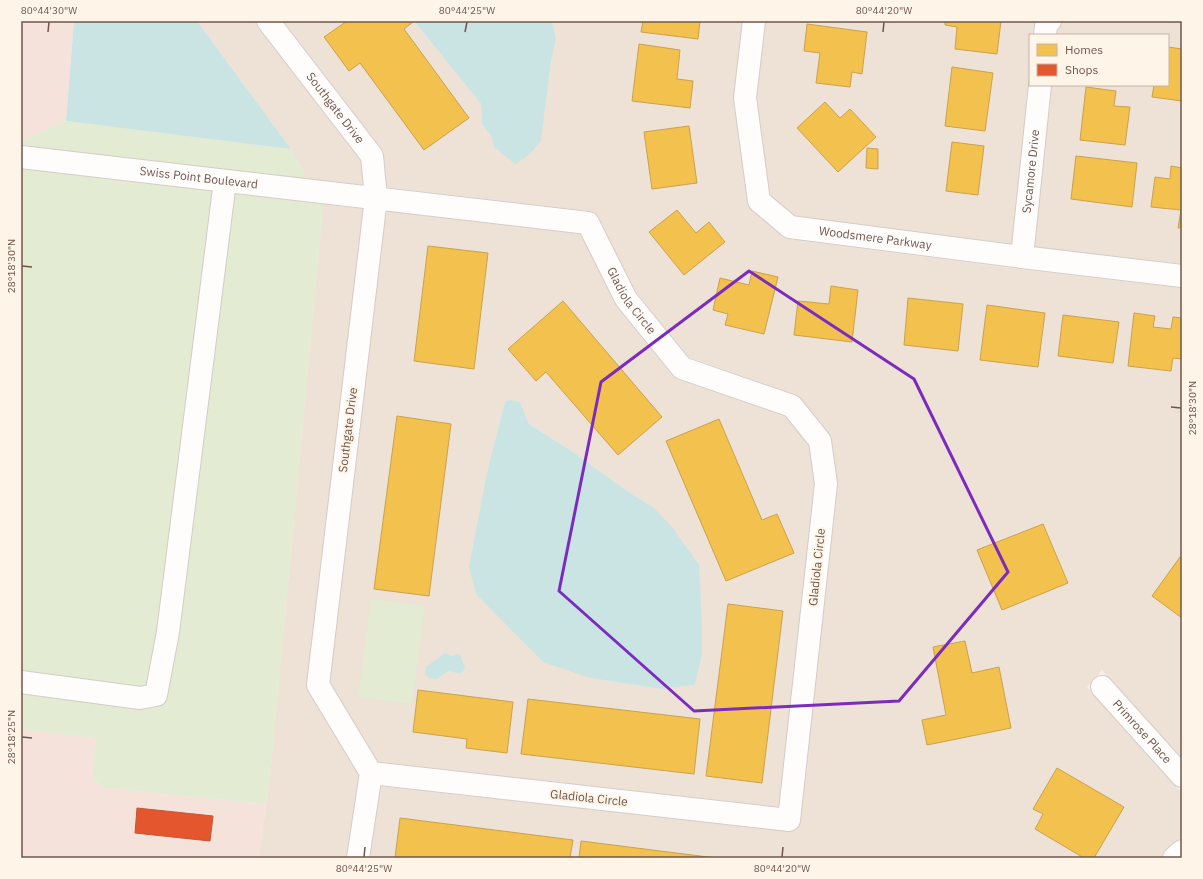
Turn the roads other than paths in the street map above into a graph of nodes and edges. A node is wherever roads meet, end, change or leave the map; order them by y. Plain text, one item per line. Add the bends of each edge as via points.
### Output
1 (268, 21) edge
2 (754, 21) edge
3 (1050, 21) edge
4 (1045, 34) edge
5 (1040, 86) edge
6 (21, 157) edge
7 (225, 181) junction
8 (376, 198) junction
9 (1022, 258) junction
10 (1182, 276) edge
11 (21, 682) edge
12 (1102, 687) dead end
13 (371, 773) junction
14 (1182, 776) edge
15 (1182, 850) edge
16 (358, 858) edge
17 (1174, 858) edge

1 - 8 street, Southgate Drive via 372,156
2 - 9 street, Woodsmere Parkway via 744,98 759,201 790,227
3 - 4 street
5 - 9 street, Sycamore Drive
6 - 7 street, Swiss Point Boulevard
7 - 8 street, Swiss Point Boulevard
7 - 11 street via 168,632 156,695 140,698
8 - 13 street, Southgate Drive via 318,686
8 - 13 street, Gladiola Circle via 588,222 626,299 682,368 792,406 820,441 826,484 789,820
9 - 10 street, Woodsmere Parkway
12 - 14 street, Primrose Place
13 - 16 street
15 - 17 street

